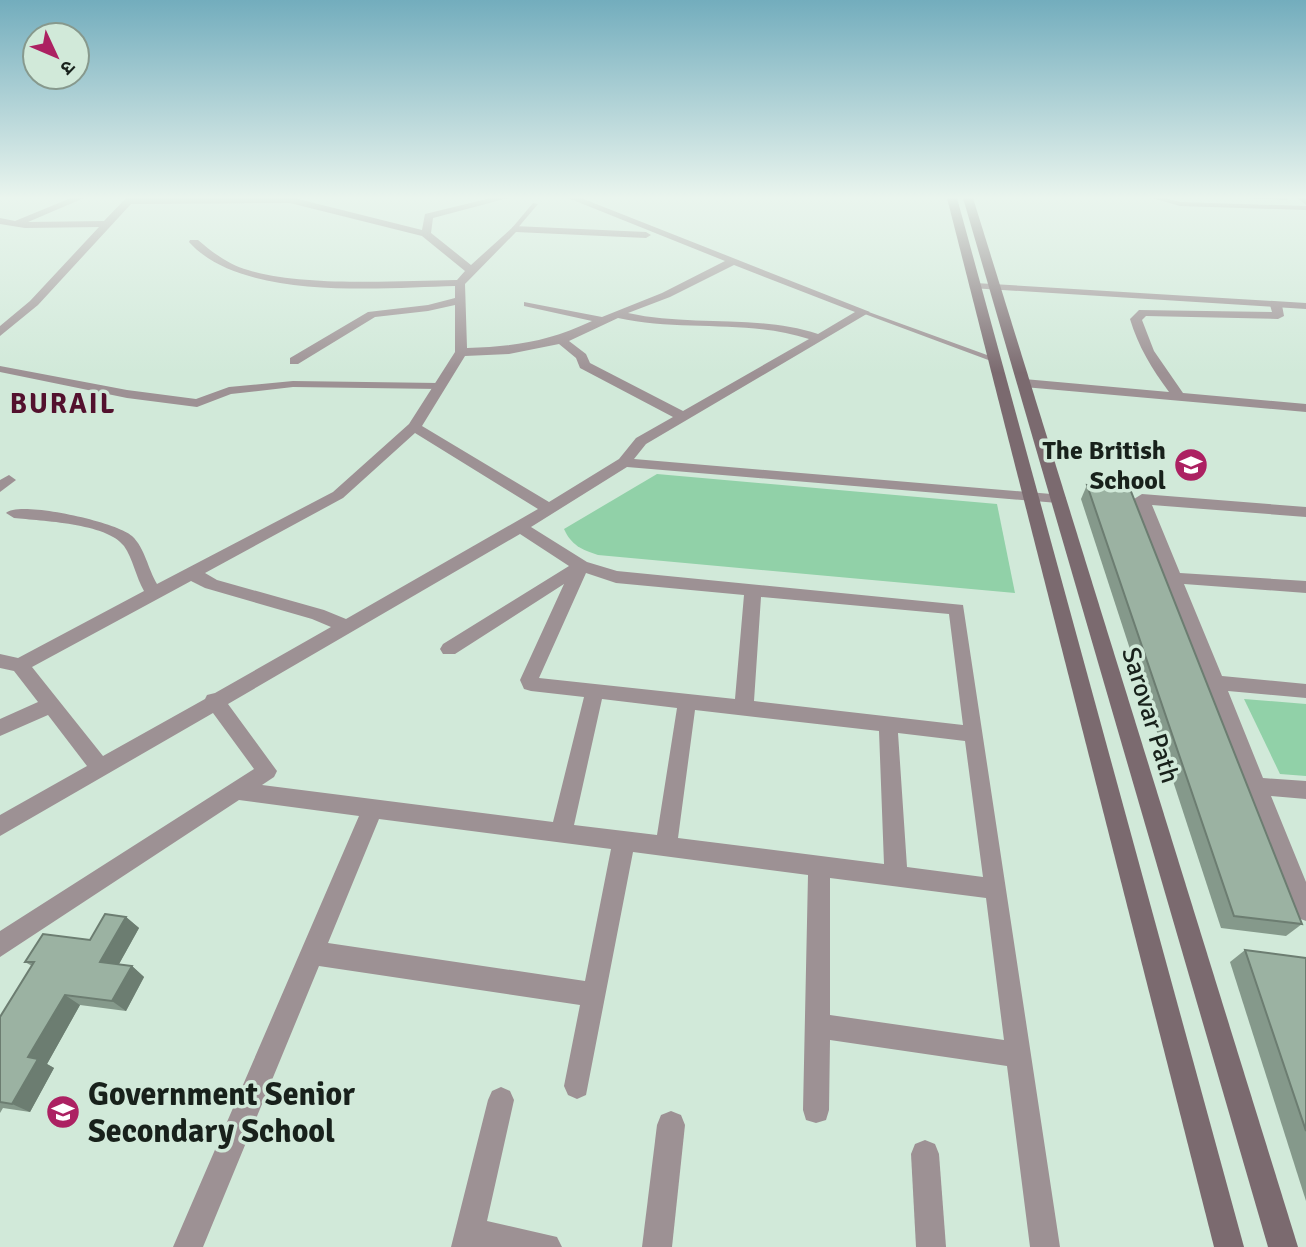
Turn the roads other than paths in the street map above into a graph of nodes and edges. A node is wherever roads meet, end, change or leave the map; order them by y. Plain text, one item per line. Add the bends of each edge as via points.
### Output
1 (78, 256) edge
2 (216, 256) edge
3 (453, 256) edge
4 (486, 256) edge
5 (718, 256) edge
6 (974, 256) edge
7 (979, 256) edge
8 (733, 262) junction
9 (471, 271) junction
10 (460, 283) junction
11 (985, 286) junction
12 (460, 300) junction
13 (528, 304) dead end
14 (1276, 304) junction
15 (1306, 306) edge
16 (864, 312) junction
17 (616, 314) junction
18 (602, 320) junction
19 (0, 332) edge
20 (819, 338) junction
21 (561, 340) junction
22 (461, 352) junction
23 (994, 359) junction
24 (294, 361) dead end
25 (0, 369) edge
26 (1024, 383) junction
27 (439, 386) junction
28 (1179, 397) junction
29 (1306, 408) edge
30 (683, 417) junction
31 (414, 427) junction
32 (624, 463) junction
33 (1031, 496) junction
34 (1058, 498) junction
35 (549, 509) junction
36 (1306, 512) edge
37 (14, 513) dead end
38 (520, 527) junction
39 (581, 566) junction
40 (191, 573) junction
41 (1174, 578) junction
42 (1306, 587) edge
43 (753, 591) junction
44 (154, 593) junction
45 (345, 626) junction
46 (449, 649) dead end
47 (0, 661) edge
48 (20, 665) junction
49 (1216, 683) junction
50 (595, 691) junction
51 (1306, 691) edge
52 (214, 700) junction
53 (687, 702) junction
54 (51, 705) junction
55 (744, 708) junction
56 (888, 724) junction
57 (0, 728) edge
58 (974, 734) junction
59 (100, 766) junction
60 (1256, 786) junction
61 (1306, 790) edge
62 (236, 791) junction
63 (373, 809) junction
64 (0, 826) edge
65 (561, 833) junction
66 (624, 841) junction
67 (666, 846) junction
68 (819, 866) junction
69 (896, 876) junction
70 (995, 889) junction
71 (1306, 910) edge
72 (0, 945) edge
73 (312, 953) junction
74 (595, 995) junction
75 (817, 1026) junction
76 (1018, 1055) junction
77 (577, 1086) dead end
78 (501, 1100) dead end
79 (816, 1110) dead end
80 (671, 1125) dead end
81 (925, 1154) dead end
82 (467, 1240) edge
83 (187, 1247) edge
84 (547, 1247) edge
85 (657, 1247) edge
86 (931, 1247) edge
87 (1045, 1247) edge
88 (1229, 1247) edge
89 (1283, 1247) edge

1 - 19 street
2 - 10 street via 227,266 252,274 312,282
3 - 9 street
4 - 9 street
5 - 8 street
6 - 11 main road, Sarovar Path
7 - 11 main road, Sarovar Path
8 - 16 street
8 - 17 street
9 - 10 street
10 - 12 street
11 - 14 street
11 - 23 main road, Sarovar Path
11 - 26 main road, Sarovar Path
12 - 22 street
12 - 24 street via 372,314
13 - 18 street
14 - 15 street
14 - 28 street via 1278,316 1143,312 1136,319 1139,329 1156,366
16 - 20 street
16 - 23 lane
17 - 18 street
17 - 20 street via 652,322 774,328
18 - 21 street
20 - 30 street
21 - 22 street via 509,350
21 - 30 street via 582,357 584,365
22 - 27 street
23 - 33 main road, Sarovar Path
25 - 27 street via 197,403 229,391 293,384
26 - 28 street
26 - 34 main road, Sarovar Path
27 - 31 street
28 - 29 street
30 - 32 street via 641,441
31 - 35 street
31 - 40 street via 338,495
32 - 33 street
32 - 35 street
33 - 34 street
33 - 88 main road, Sarovar Path
34 - 89 main road, Sarovar Path
35 - 38 street
36 - 41 street via 1143,499
37 - 44 street via 82,523 125,536
38 - 39 street
38 - 45 street
39 - 43 street via 616,578
39 - 46 street
39 - 50 street via 529,680 531,684
40 - 44 street
40 - 45 street via 211,584
41 - 42 street
41 - 49 street
43 - 55 street
43 - 58 street via 957,609
44 - 48 street
45 - 52 street
47 - 48 street
48 - 54 street
49 - 51 street
49 - 60 street
50 - 53 street
50 - 65 street
52 - 59 street
52 - 62 street via 267,771
53 - 55 street
53 - 67 street
54 - 57 street
54 - 59 street
55 - 56 street
56 - 58 street
56 - 69 street
58 - 70 street
59 - 64 street
60 - 61 street
60 - 71 street
62 - 63 street
62 - 72 street
63 - 65 street
63 - 73 street
65 - 66 street
66 - 67 street
66 - 74 street
67 - 68 street
68 - 69 street
68 - 75 street
69 - 70 street
70 - 76 street
73 - 74 street
73 - 83 street
74 - 77 street
75 - 76 street
75 - 79 street
76 - 87 street
78 - 82 street
80 - 85 street
81 - 86 street
82 - 84 street

